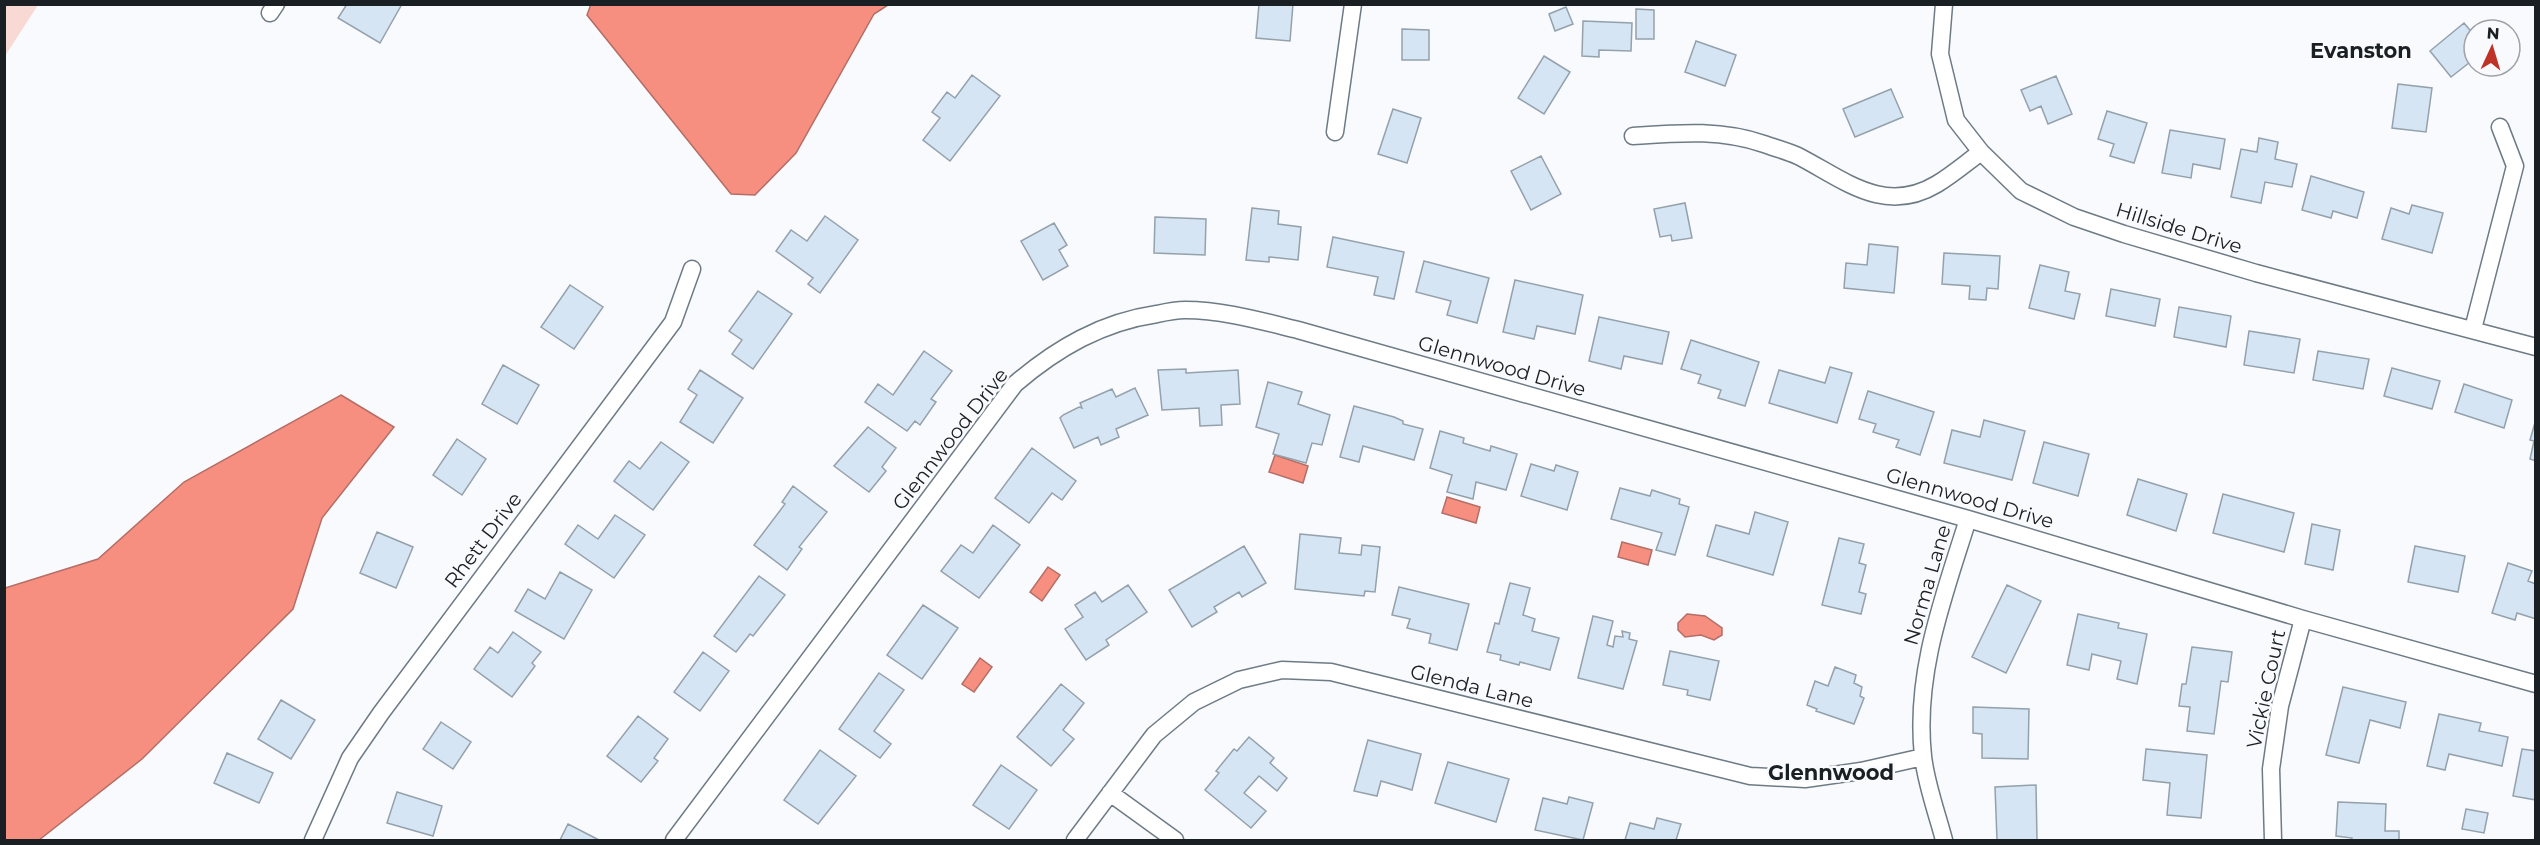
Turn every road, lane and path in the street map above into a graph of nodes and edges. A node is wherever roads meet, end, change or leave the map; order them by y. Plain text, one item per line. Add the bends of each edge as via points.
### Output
1 (1353, 4) edge
2 (1944, 4) edge
3 (2500, 127) dead end
4 (1335, 132) dead end
5 (1633, 136) dead end
6 (1981, 152) junction
7 (692, 269) dead end
8 (2473, 329) junction
9 (2535, 347) edge
10 (1968, 519) junction
11 (2303, 619) junction
12 (2535, 684) edge
13 (1923, 757) junction
14 (1110, 794) junction
15 (313, 840) edge
16 (674, 840) edge
17 (1075, 840) edge
18 (1175, 840) edge
19 (1944, 840) edge
20 (2272, 840) edge

1 - 4 street
2 - 6 street, Hillside Drive via 1940,54 1956,120
3 - 8 street via 2515,166
5 - 6 street via 1695,132 1729,135 1797,156 1850,186 1882,196 1909,195 1936,185
6 - 8 street, Hillside Drive via 2021,191 2074,217 2256,273
7 - 15 street, Rhett Drive via 673,322 350,758
8 - 9 street, Hillside Drive
10 - 11 street, Glennwood Drive
10 - 13 street, Norma Lane via 1931,638 1921,701
10 - 16 street, Glennwood Drive via 1241,316 1183,310 1134,317 1086,334 1044,359 1015,384
11 - 12 street, Glennwood Drive
11 - 20 street, Vickie Court via 2279,716 2271,769
13 - 14 street, Glenda Lane via 1805,779 1750,776 1331,672 1282,670 1239,680 1194,702 1154,735
13 - 19 street, Norma Lane
14 - 17 street, Glenda Lane
14 - 18 street

